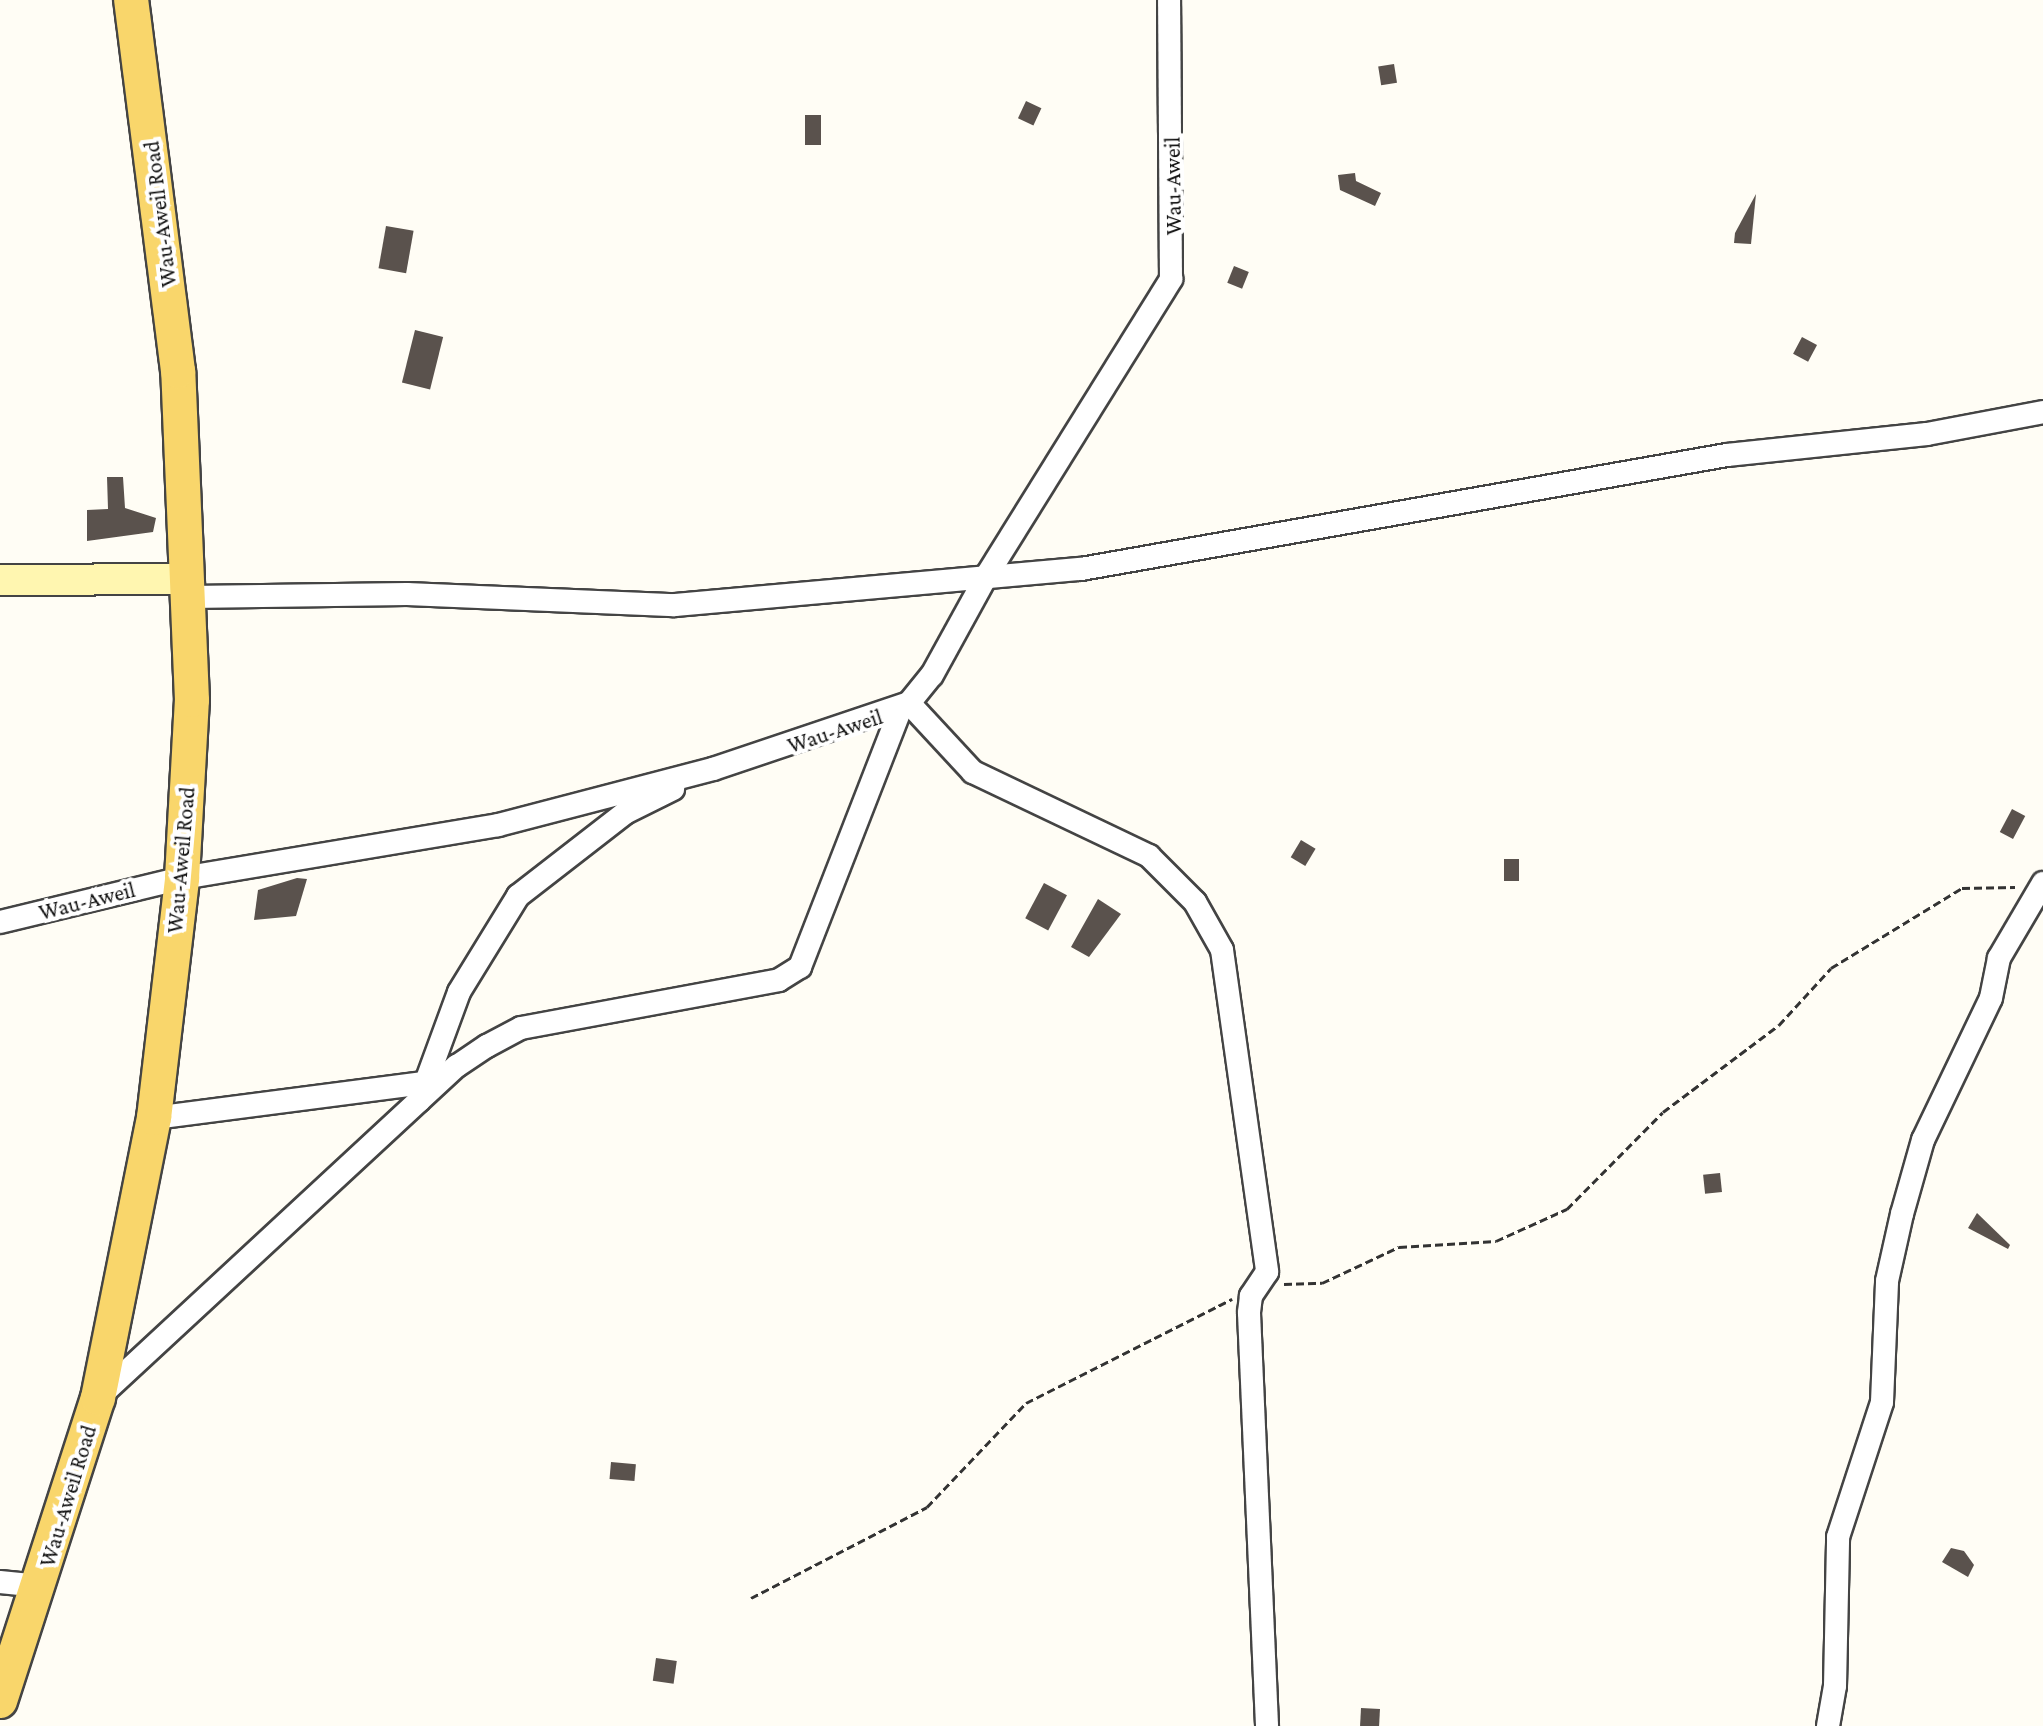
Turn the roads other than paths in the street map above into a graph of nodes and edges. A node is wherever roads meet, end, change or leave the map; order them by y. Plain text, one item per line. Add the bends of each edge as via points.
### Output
1 (131, 0) edge
2 (1169, 0) edge
3 (2043, 412) edge
4 (987, 575) junction
5 (0, 580) edge
6 (188, 588) junction
7 (905, 706) junction
8 (713, 769) junction
9 (182, 878) junction
10 (2036, 884) edge
11 (0, 922) edge
12 (421, 1092) junction
13 (154, 1118) junction
14 (98, 1398) junction
15 (0, 1582) edge
16 (40, 1586) junction
17 (0, 1701) edge
18 (1267, 1726) edge
19 (1828, 1726) edge

1 - 6 main road, Wau-Aweil Road via 178,371
2 - 4 street, Wau-Aweil via 1171,279
3 - 4 street via 1927,434 1727,455 1081,569
4 - 6 street via 675,605
4 - 7 street, Wau-Aweil via 948,650
5 - 6 street
6 - 9 main road, Wau-Aweil Road
7 - 8 street, Wau-Aweil
7 - 12 street via 800,967 779,980 521,1028
7 - 18 street via 973,772 1149,856 1180,885 1222,950 1267,1272 1251,1296 1249,1313
8 - 9 street, Wau-Aweil via 498,825
8 - 12 street via 625,813 518,896 459,992
9 - 11 street, Wau-Aweil
9 - 13 main road, Wau-Aweil Road
10 - 19 street via 1999,958 1991,998 1923,1140 1902,1214 1887,1281 1882,1402 1838,1537 1835,1686
12 - 13 street
12 - 14 street
13 - 14 main road, Wau-Aweil Road
14 - 16 main road, Wau-Aweil Road
15 - 16 street
16 - 17 main road, Wau-Aweil Road

